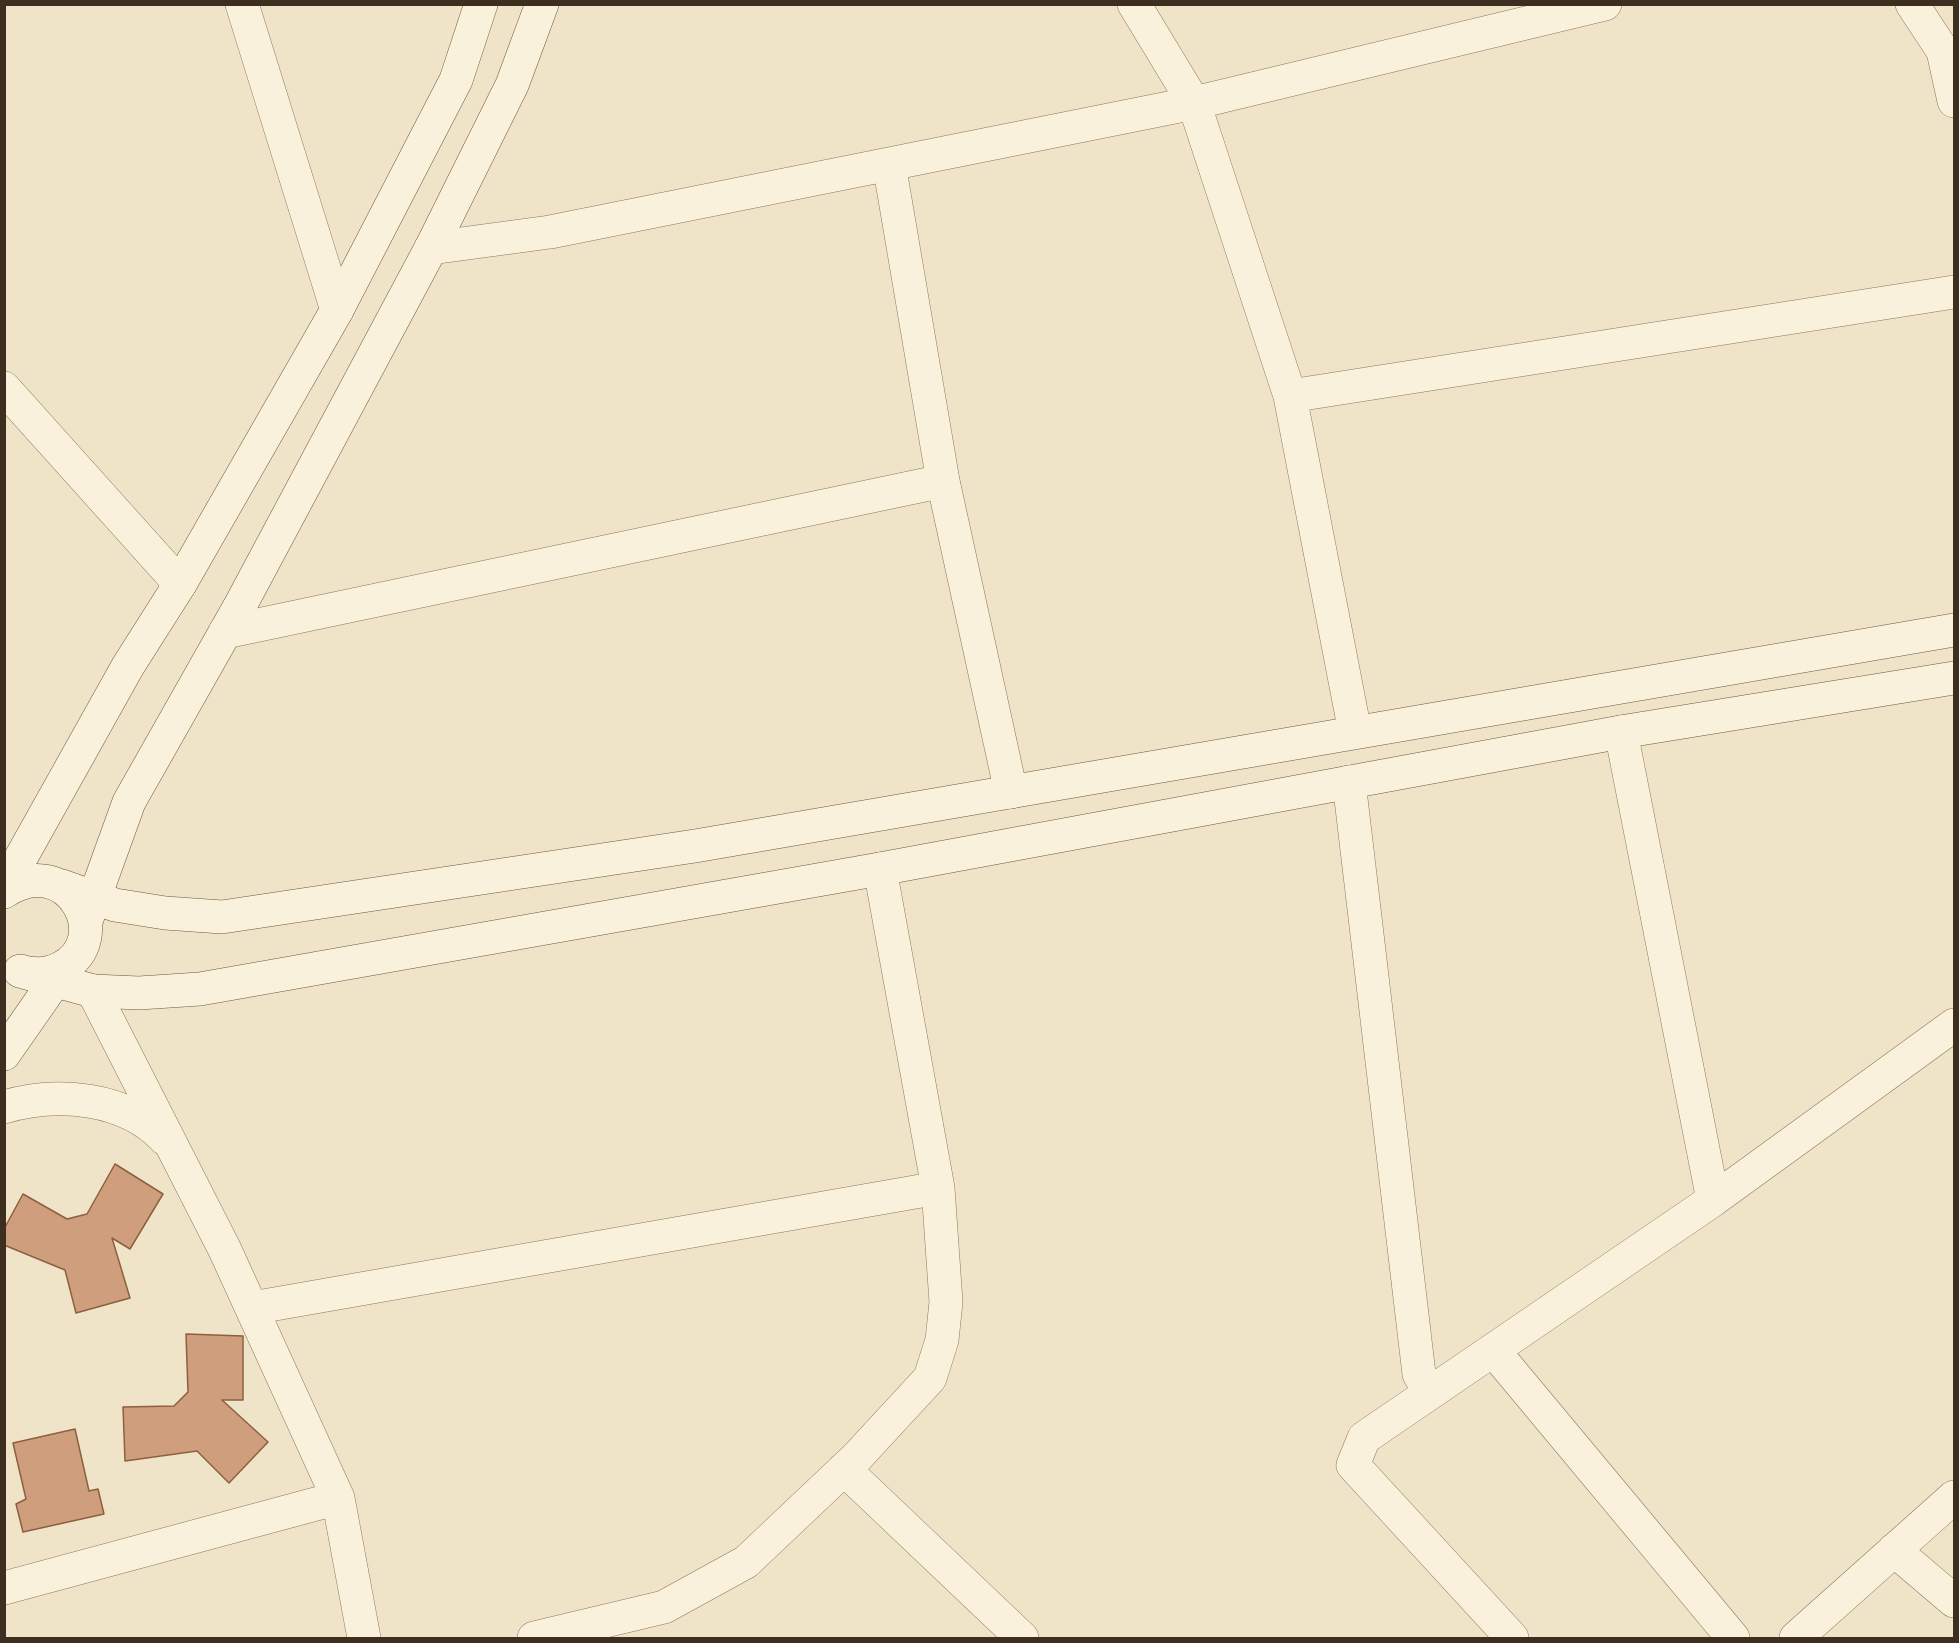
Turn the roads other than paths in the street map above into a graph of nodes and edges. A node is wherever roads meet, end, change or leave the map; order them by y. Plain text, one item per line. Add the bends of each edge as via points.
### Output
1 (242, 4) edge
2 (481, 4) edge
3 (542, 4) edge
4 (1134, 4) edge
5 (1605, 4) edge
6 (1912, 4) edge
7 (1954, 101) edge
8 (1194, 103) junction
9 (889, 164) junction
10 (431, 248) junction
11 (1954, 292) edge
12 (337, 310) junction
13 (4, 388) edge
14 (1290, 396) junction
15 (943, 481) junction
16 (180, 584) junction
17 (1954, 630) edge
18 (225, 632) junction
19 (1954, 678) edge
20 (1355, 732) junction
21 (1621, 732) junction
22 (1349, 782) junction
23 (1011, 792) junction
24 (880, 869) junction
25 (7, 880) edge
26 (89, 910) junction
27 (9, 964) edge
28 (60, 973) junction
29 (93, 991) junction
30 (1954, 1025) edge
31 (4, 1054) edge
32 (4, 1107) edge
33 (171, 1145) junction
34 (938, 1188) junction
35 (1713, 1200) junction
36 (252, 1308) junction
37 (1493, 1350) junction
38 (1430, 1393) junction
39 (844, 1469) junction
40 (1954, 1497) edge
41 (338, 1498) junction
42 (1894, 1550) junction
43 (4, 1588) edge
44 (1954, 1601) edge
45 (364, 1638) edge
46 (534, 1638) edge
47 (1022, 1638) edge
48 (1512, 1638) edge
49 (1732, 1638) edge
50 (1796, 1638) edge

1 - 12 street
2 - 12 street via 456,80
3 - 10 street via 512,85
4 - 8 street
5 - 8 street
6 - 7 street via 1944,51
8 - 9 street
8 - 14 street
9 - 10 street via 550,232
9 - 15 street
10 - 18 street
11 - 14 street
12 - 16 street
13 - 16 street
14 - 20 street
15 - 18 street
15 - 23 street
16 - 25 street via 128,666
17 - 20 street
18 - 26 street via 129,802
19 - 21 street
20 - 23 street
21 - 22 street
21 - 35 street
22 - 24 street
22 - 38 street via 1419,1374
23 - 26 street via 695,846 222,917 115,905
24 - 29 street via 200,989
24 - 34 street
25 - 26 street via 55,883 74,896 82,909
26 - 28 street via 77,953
27 - 28 street
28 - 29 street
28 - 31 street
29 - 33 street
30 - 35 street
32 - 33 street via 26,1100 101,1103 127,1111 155,1128
33 - 36 street
34 - 36 street
34 - 39 street via 946,1302 942,1340 930,1378
35 - 37 street
36 - 41 street
37 - 38 street
37 - 49 street
38 - 48 street via 1364,1438 1353,1465
39 - 46 street via 746,1562 664,1607
39 - 47 street
40 - 42 street
41 - 43 street
41 - 45 street
42 - 44 street
42 - 50 street

